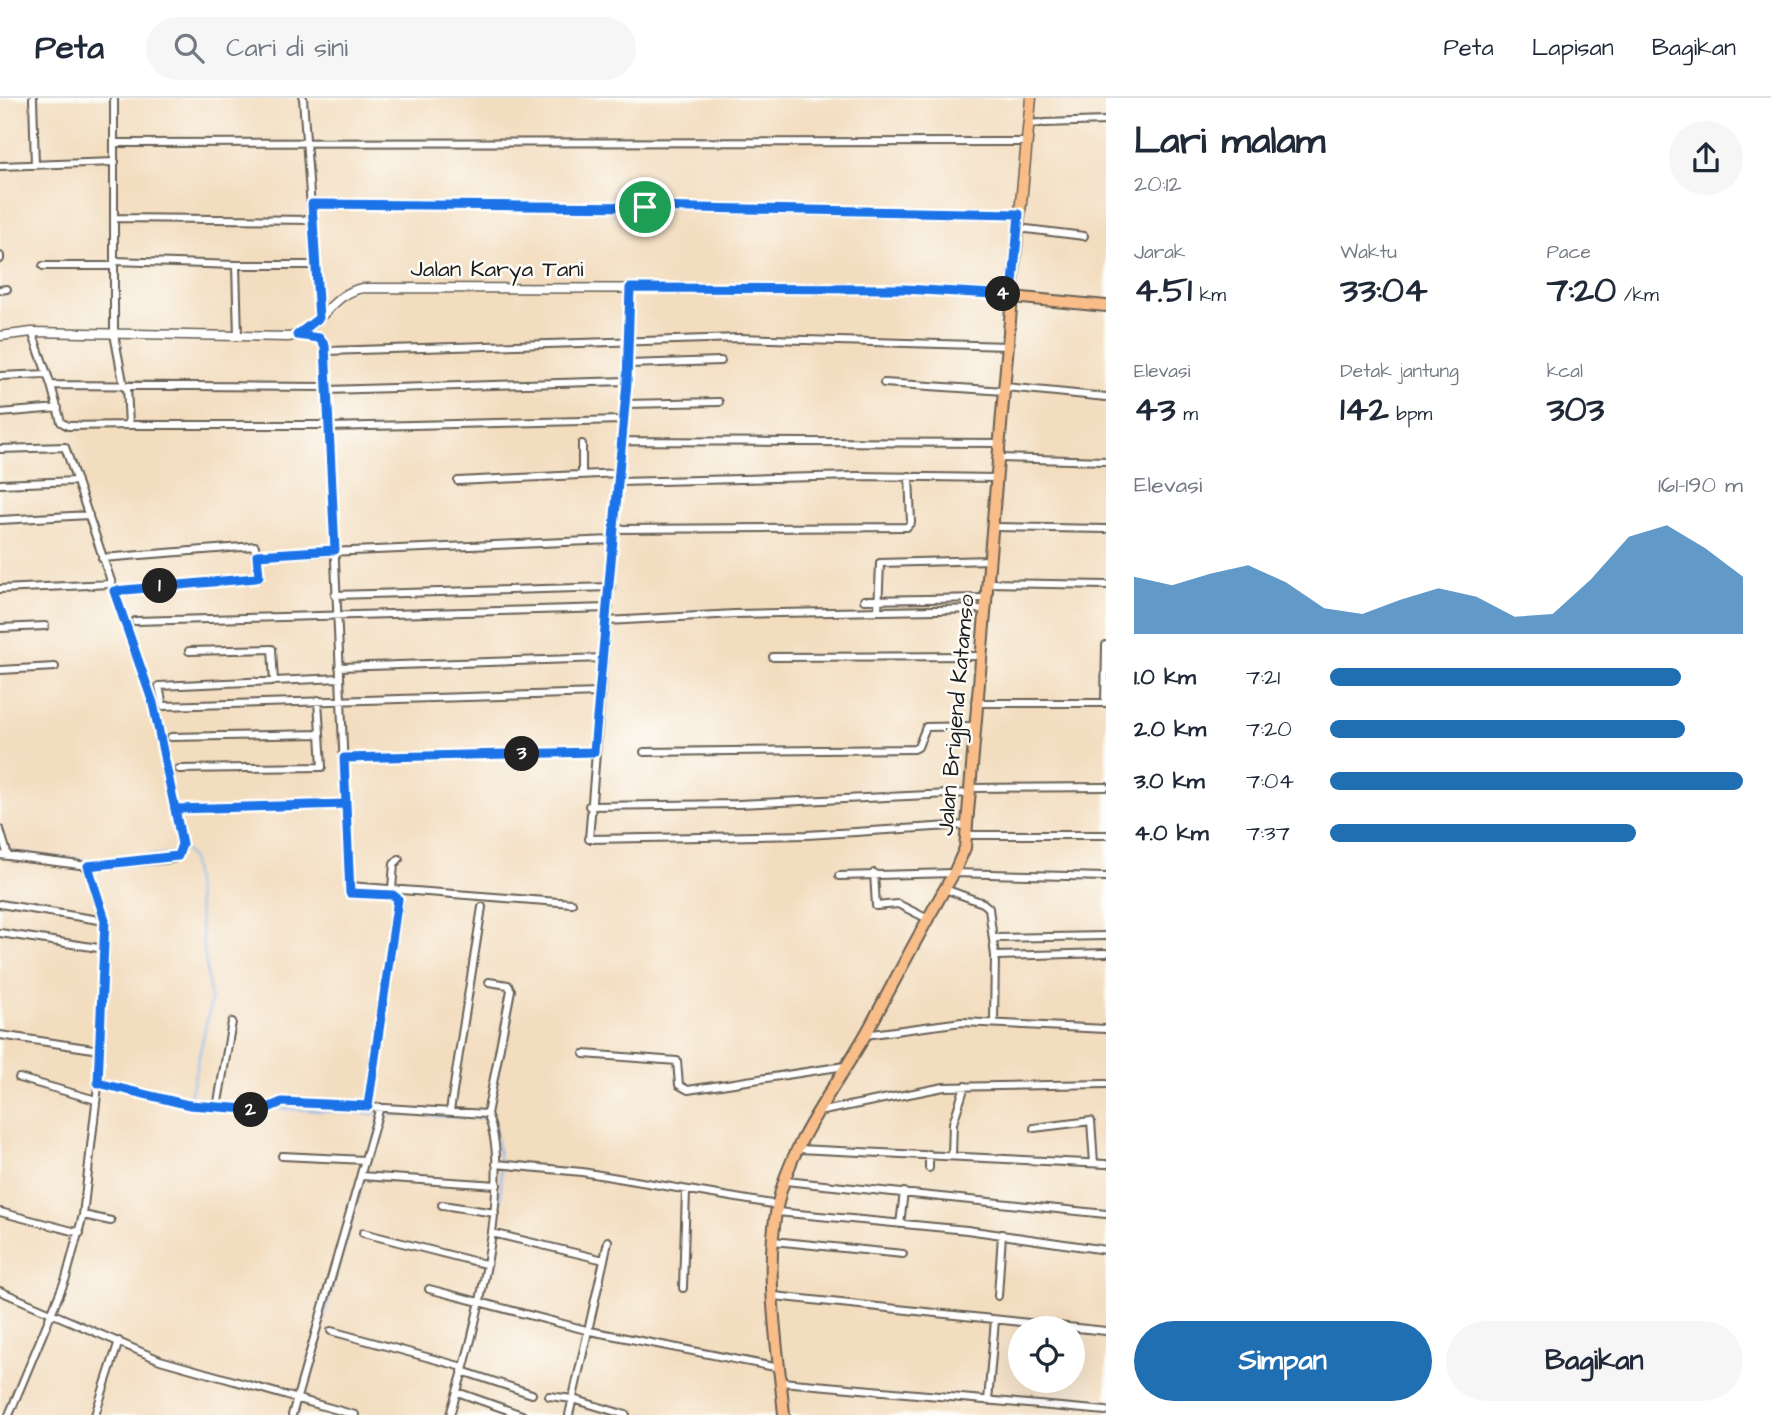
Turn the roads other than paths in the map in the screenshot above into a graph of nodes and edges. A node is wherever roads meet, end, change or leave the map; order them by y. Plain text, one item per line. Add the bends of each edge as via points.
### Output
1 (33, 98) edge
2 (114, 98) edge
3 (303, 98) edge
4 (1031, 98) edge
5 (1106, 121) edge
6 (1037, 123) junction
7 (305, 141) junction
8 (1027, 142) junction
9 (114, 143) junction
10 (115, 162) junction
11 (34, 165) junction
12 (0, 166) edge
13 (312, 204) junction
14 (1019, 214) junction
15 (114, 218) junction
16 (313, 220) junction
17 (1018, 228) junction
18 (1083, 236) dead end
19 (114, 263) junction
20 (236, 265) junction
21 (314, 265) junction
22 (43, 266) dead end
23 (630, 288) junction
24 (1012, 296) junction
25 (1106, 306) edge
26 (319, 318) junction
27 (32, 332) junction
28 (114, 334) junction
29 (297, 335) junction
30 (0, 336) edge
31 (238, 336) junction
32 (629, 341) junction
33 (1008, 346) junction
34 (326, 351) junction
35 (721, 361) dead end
36 (628, 364) junction
37 (47, 374) junction
38 (0, 376) edge
39 (627, 382) junction
40 (884, 383) dead end
41 (51, 385) junction
42 (126, 387) junction
43 (327, 389) junction
44 (1005, 389) junction
45 (1106, 397) edge
46 (719, 402) dead end
47 (625, 404) junction
48 (58, 408) junction
49 (0, 412) edge
50 (623, 420) junction
51 (129, 425) junction
52 (328, 426) junction
53 (621, 441) junction
54 (1001, 443) junction
55 (582, 444) dead end
56 (0, 449) edge
57 (999, 458) junction
58 (1106, 461) edge
59 (583, 474) junction
60 (619, 474) junction
61 (909, 476) junction
62 (998, 478) junction
63 (77, 481) junction
64 (458, 481) dead end
65 (618, 482) junction
66 (0, 484) edge
67 (89, 515) junction
68 (0, 520) edge
69 (994, 527) junction
70 (614, 529) junction
71 (1106, 529) edge
72 (612, 540) junction
73 (335, 550) junction
74 (257, 555) junction
75 (102, 558) junction
76 (991, 559) junction
77 (989, 583) junction
78 (1106, 585) edge
79 (112, 587) junction
80 (611, 587) junction
81 (0, 589) edge
82 (335, 595) junction
83 (864, 600) dead end
84 (878, 600) junction
85 (987, 604) junction
86 (609, 608) junction
87 (878, 611) junction
88 (337, 615) junction
89 (135, 621) dead end
90 (607, 621) junction
91 (45, 626) dead end
92 (0, 628) edge
93 (1106, 645) edge
94 (189, 651) dead end
95 (983, 656) junction
96 (773, 657) dead end
97 (604, 658) junction
98 (55, 667) dead end
99 (339, 667) junction
100 (0, 670) edge
101 (340, 678) junction
102 (274, 681) junction
103 (600, 693) junction
104 (341, 699) junction
105 (317, 700) junction
106 (979, 703) junction
107 (1105, 703) edge
108 (976, 726) junction
109 (320, 734) junction
110 (171, 737) dead end
111 (594, 752) junction
112 (644, 752) dead end
113 (344, 758) junction
114 (179, 769) dead end
115 (1106, 787) edge
116 (971, 790) junction
117 (346, 804) junction
118 (589, 806) junction
119 (175, 809) junction
120 (0, 830) edge
121 (968, 830) junction
122 (1106, 835) edge
123 (0, 855) edge
124 (8, 856) junction
125 (399, 859) dead end
126 (88, 866) junction
127 (874, 873) junction
128 (954, 873) junction
129 (839, 876) dead end
130 (1106, 877) edge
131 (349, 886) junction
132 (393, 889) junction
133 (944, 889) junction
134 (572, 903) dead end
135 (0, 904) edge
136 (482, 907) dead end
137 (928, 919) junction
138 (105, 920) junction
139 (0, 933) edge
140 (1106, 936) edge
141 (994, 938) junction
142 (105, 948) junction
143 (1106, 953) edge
144 (995, 956) junction
145 (489, 982) dead end
146 (232, 1022) dead end
147 (994, 1023) junction
148 (1106, 1029) edge
149 (0, 1035) edge
150 (866, 1035) junction
151 (100, 1051) junction
152 (584, 1054) dead end
153 (845, 1066) junction
154 (19, 1078) dead end
155 (98, 1083) junction
156 (1106, 1084) edge
157 (965, 1086) junction
158 (96, 1100) junction
159 (368, 1106) junction
160 (380, 1107) junction
161 (217, 1108) junction
162 (450, 1111) junction
163 (818, 1112) junction
164 (487, 1114) junction
165 (1034, 1128) dead end
166 (798, 1149) junction
167 (929, 1154) junction
168 (951, 1155) junction
169 (282, 1156) dead end
170 (365, 1160) junction
171 (1094, 1163) junction
172 (500, 1164) junction
173 (1106, 1164) edge
174 (929, 1168) dead end
175 (361, 1176) junction
176 (785, 1181) junction
177 (497, 1185) junction
178 (686, 1191) junction
179 (904, 1192) junction
180 (442, 1205) dead end
181 (777, 1209) junction
182 (0, 1212) edge
183 (495, 1213) junction
184 (1106, 1214) edge
185 (83, 1216) junction
186 (111, 1221) dead end
187 (900, 1224) junction
188 (80, 1233) junction
189 (363, 1233) dead end
190 (492, 1233) junction
191 (1002, 1234) junction
192 (608, 1241) dead end
193 (773, 1241) junction
194 (1106, 1250) edge
195 (903, 1254) dead end
196 (604, 1260) junction
197 (485, 1264) junction
198 (683, 1288) dead end
199 (429, 1289) dead end
200 (0, 1292) edge
201 (774, 1296) junction
202 (998, 1296) dead end
203 (478, 1303) junction
204 (53, 1312) junction
205 (995, 1320) junction
206 (331, 1331) dead end
207 (590, 1331) junction
208 (1106, 1331) edge
209 (116, 1339) junction
210 (780, 1368) junction
211 (463, 1369) junction
212 (782, 1382) junction
213 (457, 1392) junction
214 (532, 1394) dead end
215 (549, 1396) dead end
216 (296, 1399) junction
217 (573, 1399) junction
218 (988, 1401) junction
219 (1106, 1412) edge
220 (9, 1415) edge
221 (95, 1415) edge
222 (292, 1415) edge
223 (355, 1415) edge
224 (450, 1415) edge
225 (522, 1415) edge
226 (569, 1415) edge
227 (626, 1415) edge
228 (785, 1415) edge

1 - 11 street
2 - 9 street
3 - 7 street
4 - 6 main road, Jalan Brigjend Katamso
5 - 6 street
6 - 8 main road, Jalan Brigjend Katamso
7 - 8 street
7 - 9 street
7 - 13 street
8 - 14 main road, Jalan Brigjend Katamso
9 - 10 street
10 - 11 street
10 - 15 street
11 - 12 street
13 - 14 street
13 - 16 street
14 - 17 main road, Jalan Brigjend Katamso
15 - 16 street
15 - 19 street
16 - 21 street
17 - 18 street
17 - 24 main road, Jalan Brigjend Katamso
19 - 20 street
19 - 22 street
19 - 28 street
20 - 21 street
20 - 31 street
21 - 26 street
23 - 24 street, Jalan Karya Tani via 904,289
23 - 26 street, Jalan Karya Tani via 363,288 345,294
23 - 32 street
24 - 25 highway
24 - 33 highway, Jalan Brigjend Katamso
26 - 29 street, Jalan Karya Tani
27 - 28 street
27 - 30 street
27 - 37 street
28 - 31 street
28 - 42 street
29 - 31 street
29 - 34 street via 319,338
32 - 33 street via 739,338
32 - 34 street
32 - 36 street
33 - 44 highway, Jalan Brigjend Katamso
34 - 43 street
35 - 36 street
36 - 39 street
37 - 38 street
37 - 41 street
39 - 43 street
39 - 47 street
40 - 44 street
41 - 42 street
41 - 48 street
42 - 43 street
42 - 51 street
43 - 52 street
44 - 45 street
44 - 54 highway, Jalan Brigjend Katamso
46 - 47 street
47 - 50 street
48 - 49 street
48 - 51 street via 66,426
50 - 52 street
50 - 53 street
51 - 52 street
52 - 73 street
53 - 54 street
53 - 60 street
54 - 57 highway, Jalan Brigjend Katamso
55 - 59 street
56 - 63 street via 64,446
57 - 58 street
57 - 62 highway, Jalan Brigjend Katamso
59 - 60 street
59 - 64 street
60 - 65 street
61 - 62 street
61 - 65 street
61 - 70 street via 911,522 907,527
62 - 69 highway, Jalan Brigjend Katamso
63 - 66 street
63 - 67 street
65 - 70 street
67 - 68 street
67 - 75 street
69 - 71 street
69 - 76 highway, Jalan Brigjend Katamso
70 - 72 street
72 - 73 street
72 - 80 street
73 - 74 street
73 - 82 street
74 - 75 street via 250,544
74 - 79 street via 256,578
75 - 79 street
76 - 77 highway, Jalan Brigjend Katamso
76 - 84 street via 880,564
77 - 78 street
77 - 85 highway, Jalan Brigjend Katamso
79 - 81 street
79 - 119 street via 149,691
80 - 82 street
80 - 86 street
82 - 88 street
83 - 84 street
84 - 85 street
84 - 87 street
85 - 87 street
85 - 95 highway, Jalan Brigjend Katamso
86 - 88 street
86 - 90 street
87 - 90 street
88 - 89 street
88 - 99 street
90 - 97 street
91 - 92 street
93 - 107 street
94 - 102 street via 272,649
95 - 96 street
95 - 106 highway, Jalan Brigjend Katamso
97 - 99 street
97 - 103 street
98 - 100 street
99 - 101 street
101 - 102 street
101 - 104 street
102 - 105 street via 159,686 163,706
103 - 104 street
103 - 111 street
104 - 105 street
104 - 113 street
105 - 109 street
106 - 107 street
106 - 108 highway, Jalan Brigjend Katamso
108 - 112 street via 926,727 914,748
108 - 116 highway, Jalan Brigjend Katamso
109 - 110 street
109 - 114 street via 322,767
111 - 113 street
111 - 118 street
113 - 117 street
115 - 116 street
116 - 118 street via 738,804
116 - 121 highway, Jalan Brigjend Katamso
117 - 119 street
117 - 131 street
118 - 121 street via 591,839
119 - 126 street via 182,844 178,856
120 - 124 street
121 - 122 street
121 - 128 highway, Jalan Brigjend Katamso
123 - 124 street
124 - 126 street
125 - 132 street via 394,864
126 - 138 street
127 - 128 street
127 - 129 street
127 - 137 street via 876,906 898,904
128 - 130 street
128 - 133 highway, Jalan Brigjend Katamso
131 - 132 street
131 - 159 street via 352,894 393,895 398,902
132 - 134 street
133 - 137 highway, Jalan Brigjend Katamso
133 - 141 street via 986,905
135 - 138 street
136 - 162 street
137 - 150 highway, Jalan Brigjend Katamso
138 - 142 street
139 - 142 street
140 - 141 street
141 - 144 street
142 - 151 street
143 - 144 street
144 - 147 street
145 - 164 street via 508,985 511,990
146 - 161 street
147 - 148 street
147 - 150 street via 947,1023
149 - 151 street
150 - 153 highway, Jalan Brigjend Katamso
151 - 155 street
152 - 153 street via 677,1061 680,1085 688,1090
153 - 163 highway, Jalan Brigjend Katamso
154 - 158 street
155 - 158 street
155 - 161 street
156 - 157 street
157 - 163 street
157 - 168 street via 953,1123
158 - 185 street
159 - 160 street
159 - 161 street via 282,1102 263,1110
160 - 162 street
160 - 170 street
162 - 164 street
163 - 166 highway, Jalan Brigjend Katamso
164 - 172 street
165 - 171 street via 1091,1121
166 - 167 street
166 - 176 highway, Jalan Brigjend Katamso
167 - 168 street
167 - 174 street
168 - 171 street
169 - 170 street
170 - 175 street
171 - 173 street
172 - 177 street
172 - 178 street via 590,1173
175 - 177 street
175 - 216 street
176 - 179 street
176 - 181 highway, Jalan Brigjend Katamso
177 - 183 street
178 - 181 street
178 - 198 street
179 - 184 street
179 - 187 street
180 - 183 street
181 - 187 street
181 - 193 highway, Jalan Brigjend Katamso
182 - 188 street
183 - 190 street
185 - 186 street
185 - 188 street
187 - 191 street
188 - 204 street
189 - 197 street
190 - 196 street
190 - 197 street
191 - 194 street
191 - 202 street
192 - 196 street
193 - 195 street
193 - 201 highway, Jalan Brigjend Katamso
196 - 207 street
197 - 203 street
199 - 203 street
200 - 204 street
201 - 205 street
201 - 210 highway, Jalan Brigjend Katamso
203 - 207 street
203 - 211 street
204 - 209 street
204 - 220 street
205 - 208 street
205 - 218 street
206 - 211 street
207 - 210 street
207 - 217 street
209 - 216 street via 160,1360
209 - 221 street
210 - 212 highway, Jalan Brigjend Katamso
211 - 213 street
211 - 214 street
212 - 218 street
212 - 228 highway, Jalan Brigjend Katamso
213 - 224 street
213 - 225 street
215 - 217 street
216 - 222 street
216 - 223 street
217 - 226 street
217 - 227 street
218 - 219 street

